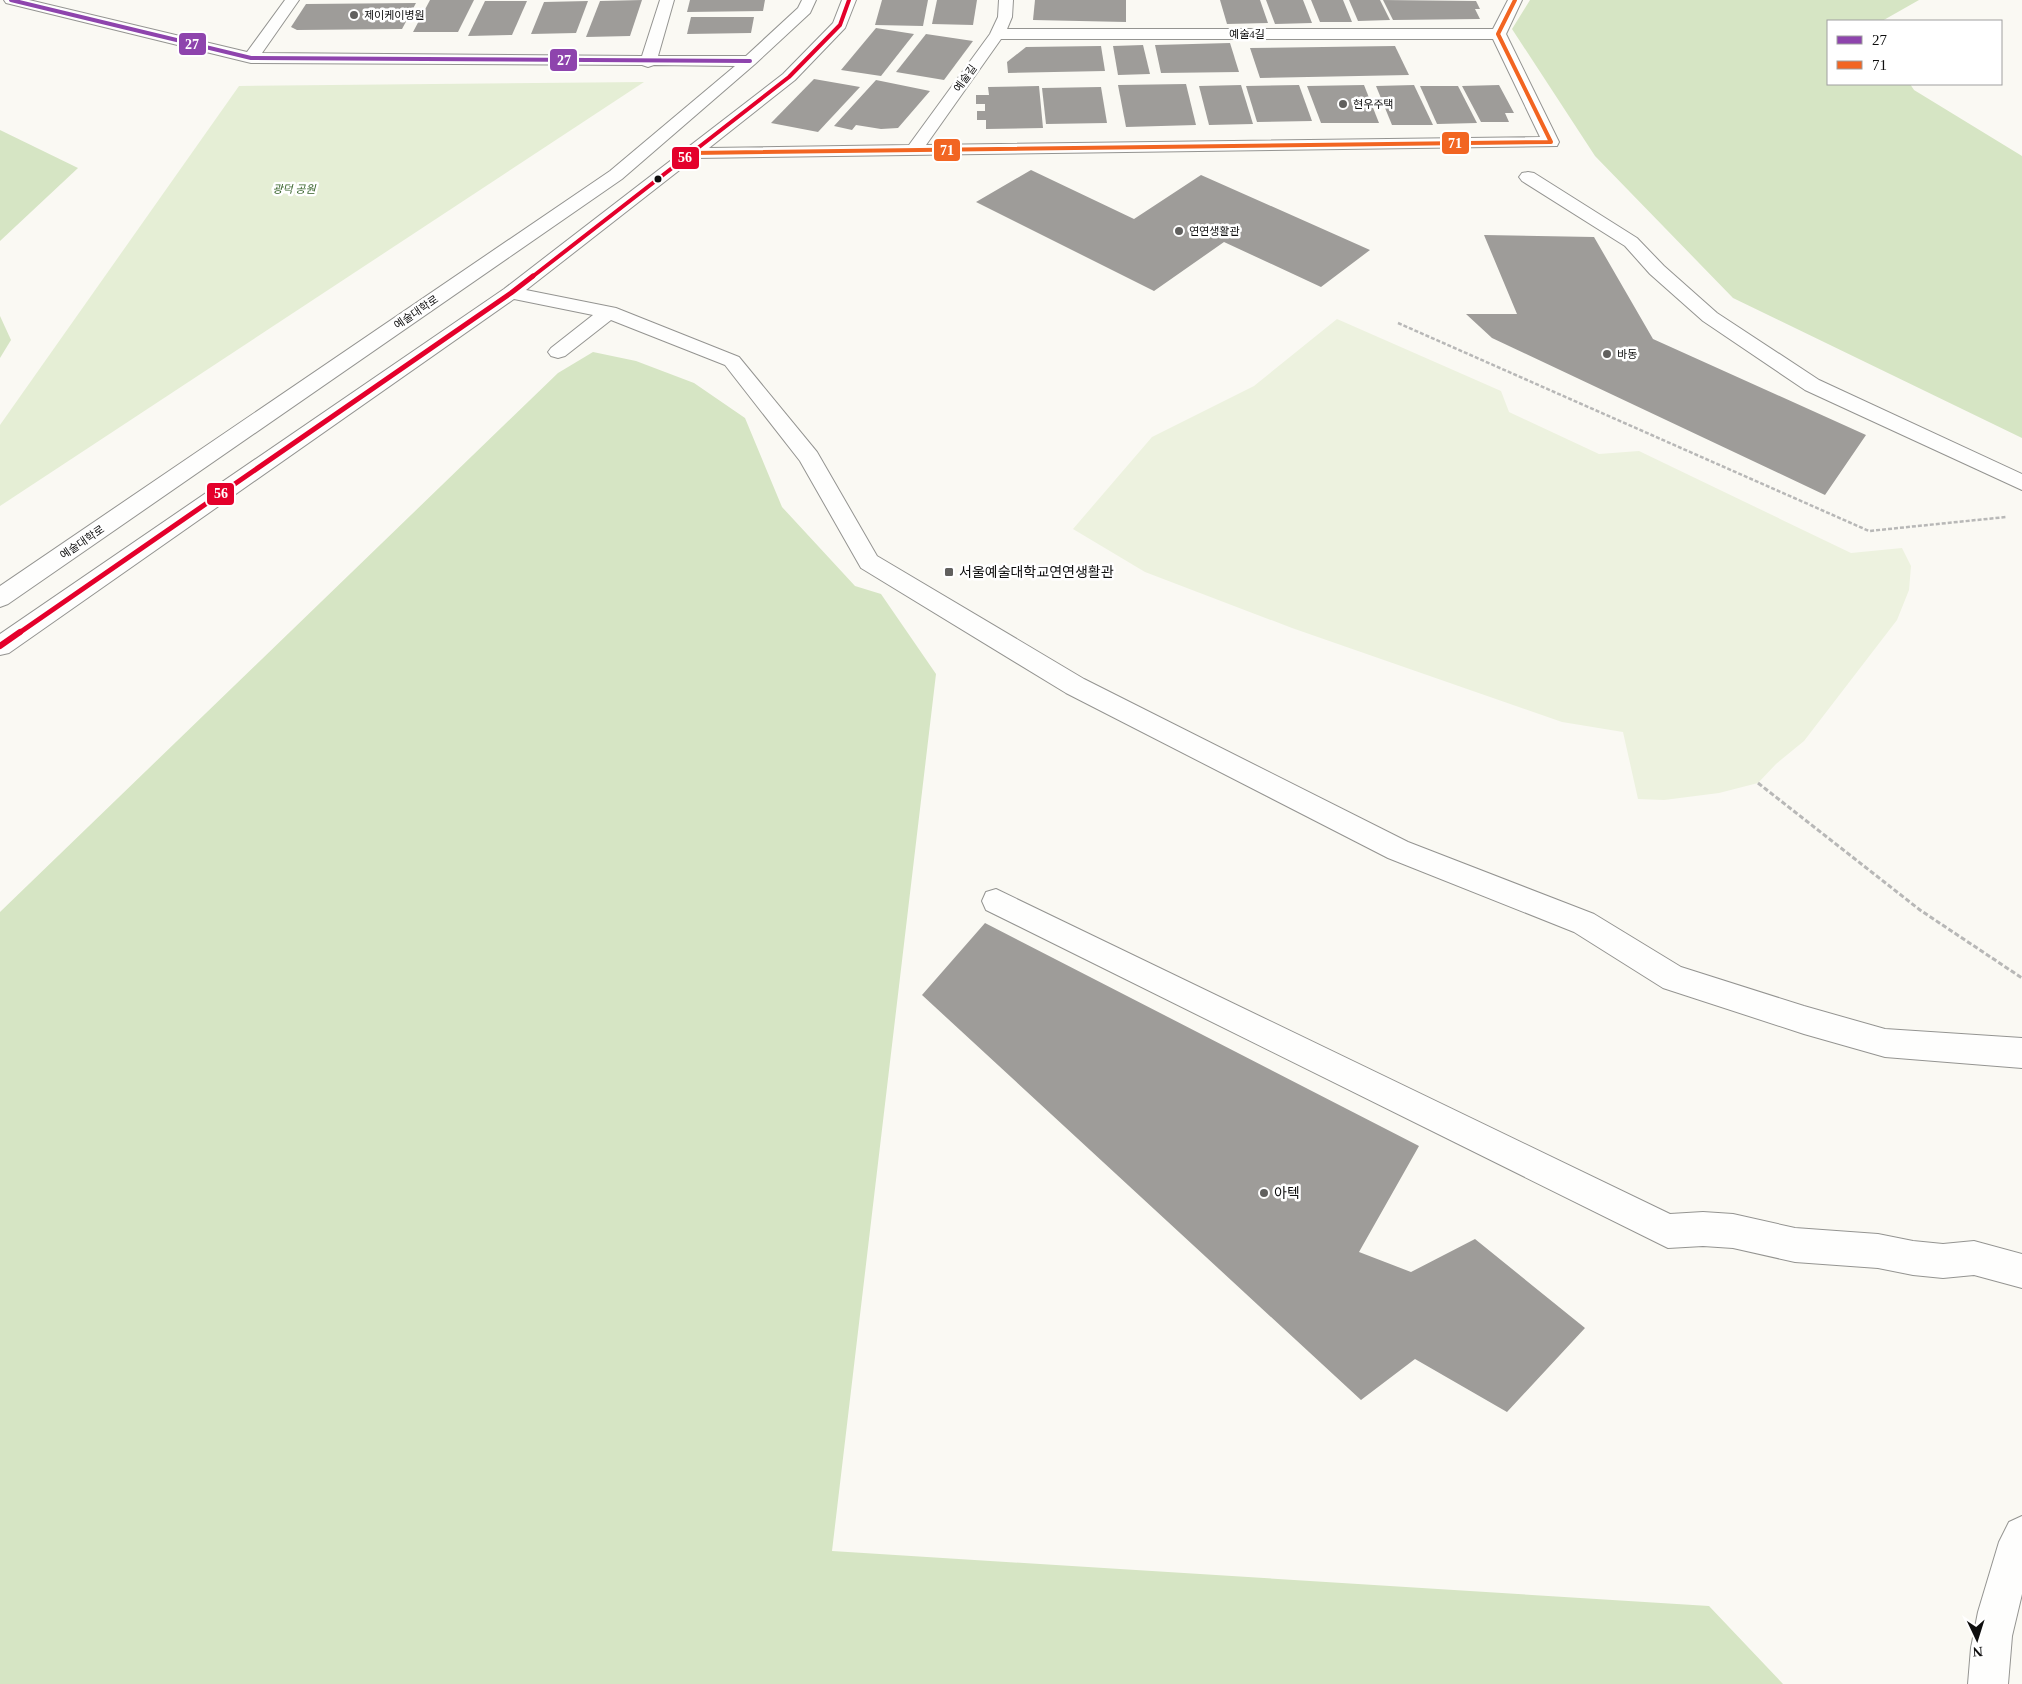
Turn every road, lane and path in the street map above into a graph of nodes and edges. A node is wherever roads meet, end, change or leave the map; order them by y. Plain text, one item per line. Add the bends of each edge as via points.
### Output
1 (11, 0) edge
2 (292, 0) edge
3 (667, 0) edge
4 (809, 0) edge
5 (850, 0) edge
6 (1006, 0) edge
7 (1515, 0) edge
8 (997, 34) junction
9 (1498, 34) junction
10 (251, 58) junction
11 (750, 61) junction
12 (648, 62) junction
13 (913, 151) junction
14 (693, 153) junction
15 (1528, 177) dead end
16 (511, 293) junction
17 (609, 312) junction
18 (1398, 323) dead end
19 (558, 352) dead end
20 (2022, 483) edge
21 (2012, 517) dead end
22 (0, 598) edge
23 (0, 646) edge
24 (1758, 783) dead end
25 (996, 901) dead end
26 (2022, 978) edge
27 (2022, 1053) edge
28 (2022, 1271) edge
29 (2022, 1535) edge
30 (1988, 1684) edge

1 - 10 street
2 - 10 street
3 - 12 street
4 - 11 street, 예술대학로 via 805,10
5 - 14 street via 840,24 789,77
6 - 8 street, 예술길 via 1005,17
7 - 9 street
8 - 9 street, 예술4길
8 - 13 street, 예술길
9 - 13 street via 1551,142
10 - 12 street
11 - 12 street
11 - 22 street, 예술대학로 via 616,175
13 - 14 street
14 - 16 street
15 - 20 street via 1631,242 1710,317 1812,385
16 - 17 street
16 - 23 street
17 - 19 street
17 - 27 street via 732,361 809,457 869,562 1075,686 1398,850 1584,923 1673,978 1885,1043
18 - 21 path via 1869,531
24 - 26 path via 1920,910
25 - 28 street via 1668,1231 1703,1228 1762,1236 1795,1245 1878,1251 1912,1258 1943,1261 1974,1258
29 - 30 street via 1990,1645

